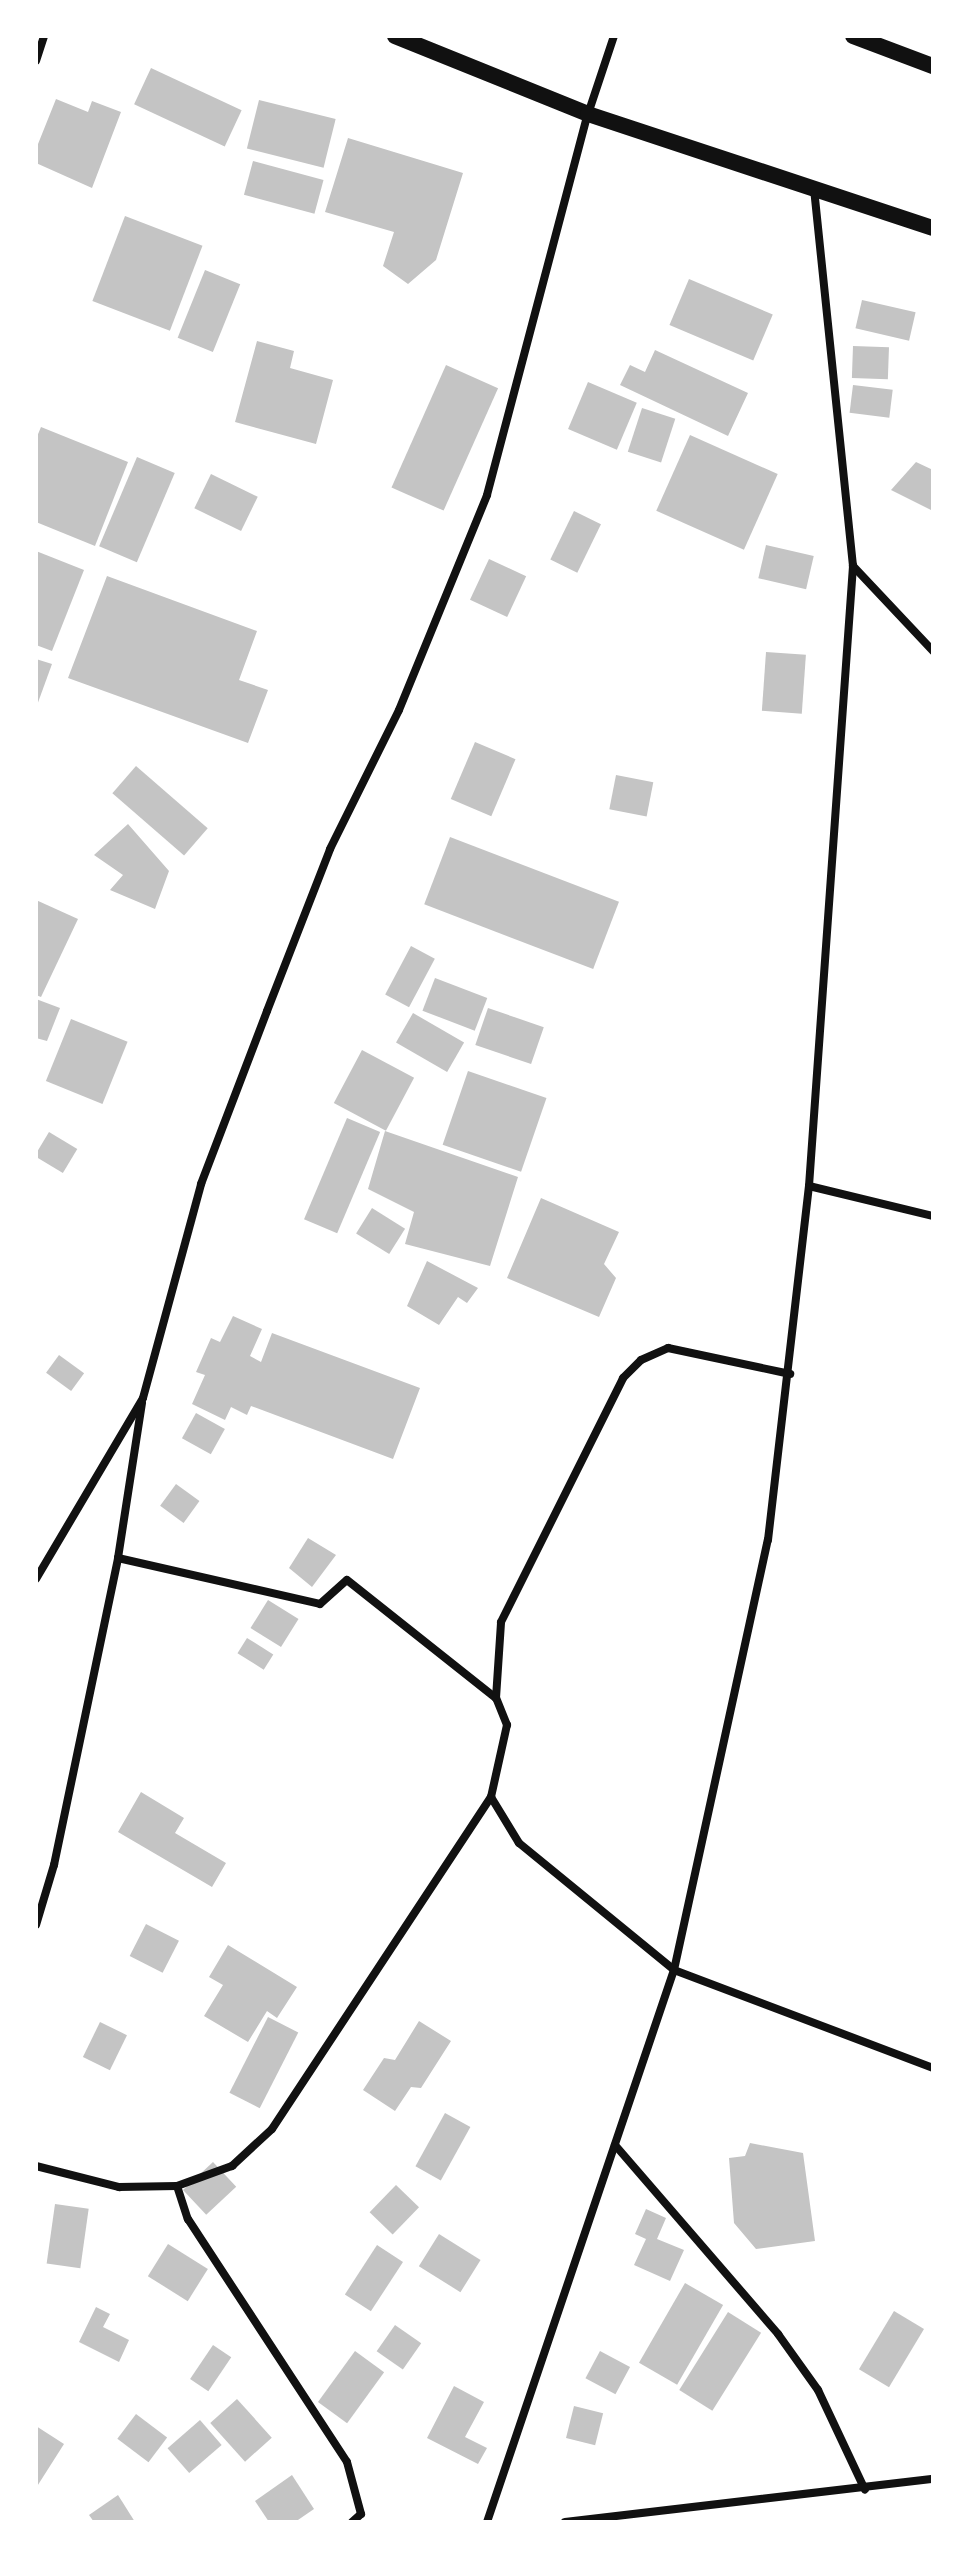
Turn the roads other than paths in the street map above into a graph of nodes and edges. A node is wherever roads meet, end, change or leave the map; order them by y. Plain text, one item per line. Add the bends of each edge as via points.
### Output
1 (44, 36) edge
2 (395, 36) edge
3 (614, 36) edge
4 (853, 36) edge
5 (36, 61) edge
6 (933, 66) edge
7 (588, 114) junction
8 (814, 189) junction
9 (933, 228) edge
10 (853, 566) junction
11 (933, 651) edge
12 (809, 1186) junction
13 (933, 1216) edge
14 (790, 1374) junction
15 (143, 1398) junction
16 (118, 1558) junction
17 (36, 1579) edge
18 (496, 1698) junction
19 (491, 1797) junction
20 (36, 1925) edge
21 (674, 1970) junction
22 (933, 2068) edge
23 (615, 2145) junction
24 (36, 2166) edge
25 (177, 2186) junction
26 (933, 2479) edge
27 (865, 2490) junction
28 (352, 2522) edge
29 (487, 2522) edge
30 (565, 2522) edge

1 - 5 street
2 - 7 main road
3 - 7 street
4 - 6 main road
7 - 8 main road
7 - 15 street via 487,495 399,710 330,849 261,1025 201,1184
8 - 9 main road
8 - 10 street
10 - 11 street
10 - 12 street
12 - 13 street
12 - 14 street
14 - 18 street via 668,1348 641,1360 623,1378 501,1622
14 - 21 street via 768,1540
15 - 16 street
15 - 17 street
16 - 18 street via 320,1604 347,1580
16 - 20 street via 54,1865
18 - 19 street via 507,1725
19 - 21 street via 519,1843
19 - 25 street via 272,2129 232,2166
21 - 22 street
21 - 23 street
23 - 27 street via 778,2334 818,2390
23 - 29 street
24 - 25 street via 119,2187
25 - 28 street via 188,2219 347,2462 361,2514
26 - 27 street
27 - 30 street

